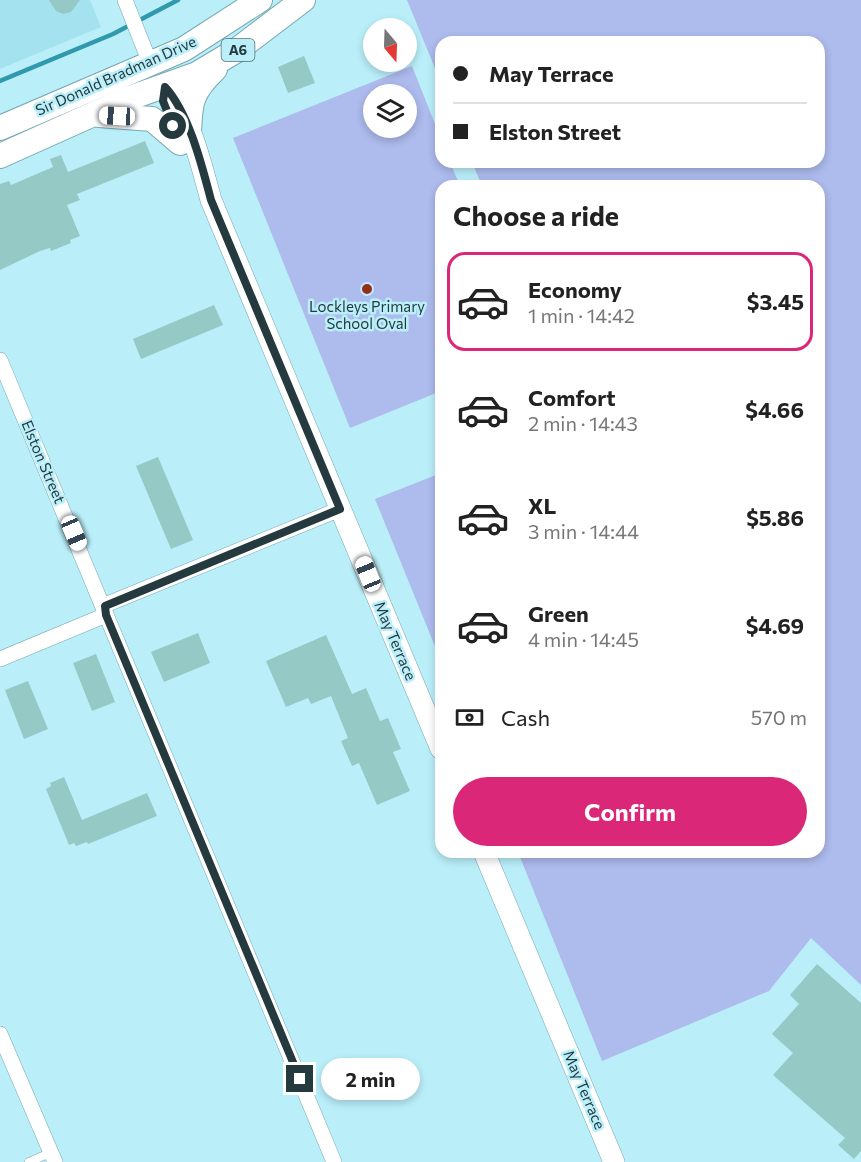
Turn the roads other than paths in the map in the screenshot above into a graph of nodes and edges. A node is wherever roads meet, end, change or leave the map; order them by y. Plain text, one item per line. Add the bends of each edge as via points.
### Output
1 (124, 0) edge
2 (260, 0) edge
3 (303, 0) edge
4 (184, 49) junction
5 (229, 55) junction
6 (150, 63) junction
7 (101, 83) junction
8 (165, 87) junction
9 (94, 115) junction
10 (0, 128) edge
11 (185, 139) junction
12 (0, 156) edge
13 (0, 360) edge
14 (340, 509) junction
15 (105, 610) junction
16 (0, 659) edge
17 (435, 735) edge
18 (487, 858) edge
19 (0, 1034) edge
20 (53, 1158) edge
21 (28, 1162) edge
22 (334, 1162) edge
23 (614, 1162) edge

1 - 6 street
2 - 4 main road, Sir Donald Bradman Drive / A6
3 - 5 main road, Sir Donald Bradman Drive / A6
4 - 6 main road, Sir Donald Bradman Drive / A6
4 - 8 main road
5 - 8 main road, Sir Donald Bradman Drive / A6
5 - 11 main road via 195,92
6 - 7 main road, Sir Donald Bradman Drive / A6
7 - 8 main road via 142,82
7 - 10 main road, Sir Donald Bradman Drive / A6
8 - 9 main road, Sir Donald Bradman Drive / A6
8 - 11 street, May Terrace via 163,101
9 - 11 main road via 146,118
9 - 12 main road, Sir Donald Bradman Drive / A6
11 - 14 street, May Terrace
13 - 15 street, Elston Street
14 - 15 street
14 - 17 street, May Terrace
15 - 16 street
15 - 22 street, Elston Street
18 - 23 street, May Terrace
19 - 20 street
20 - 21 lane

